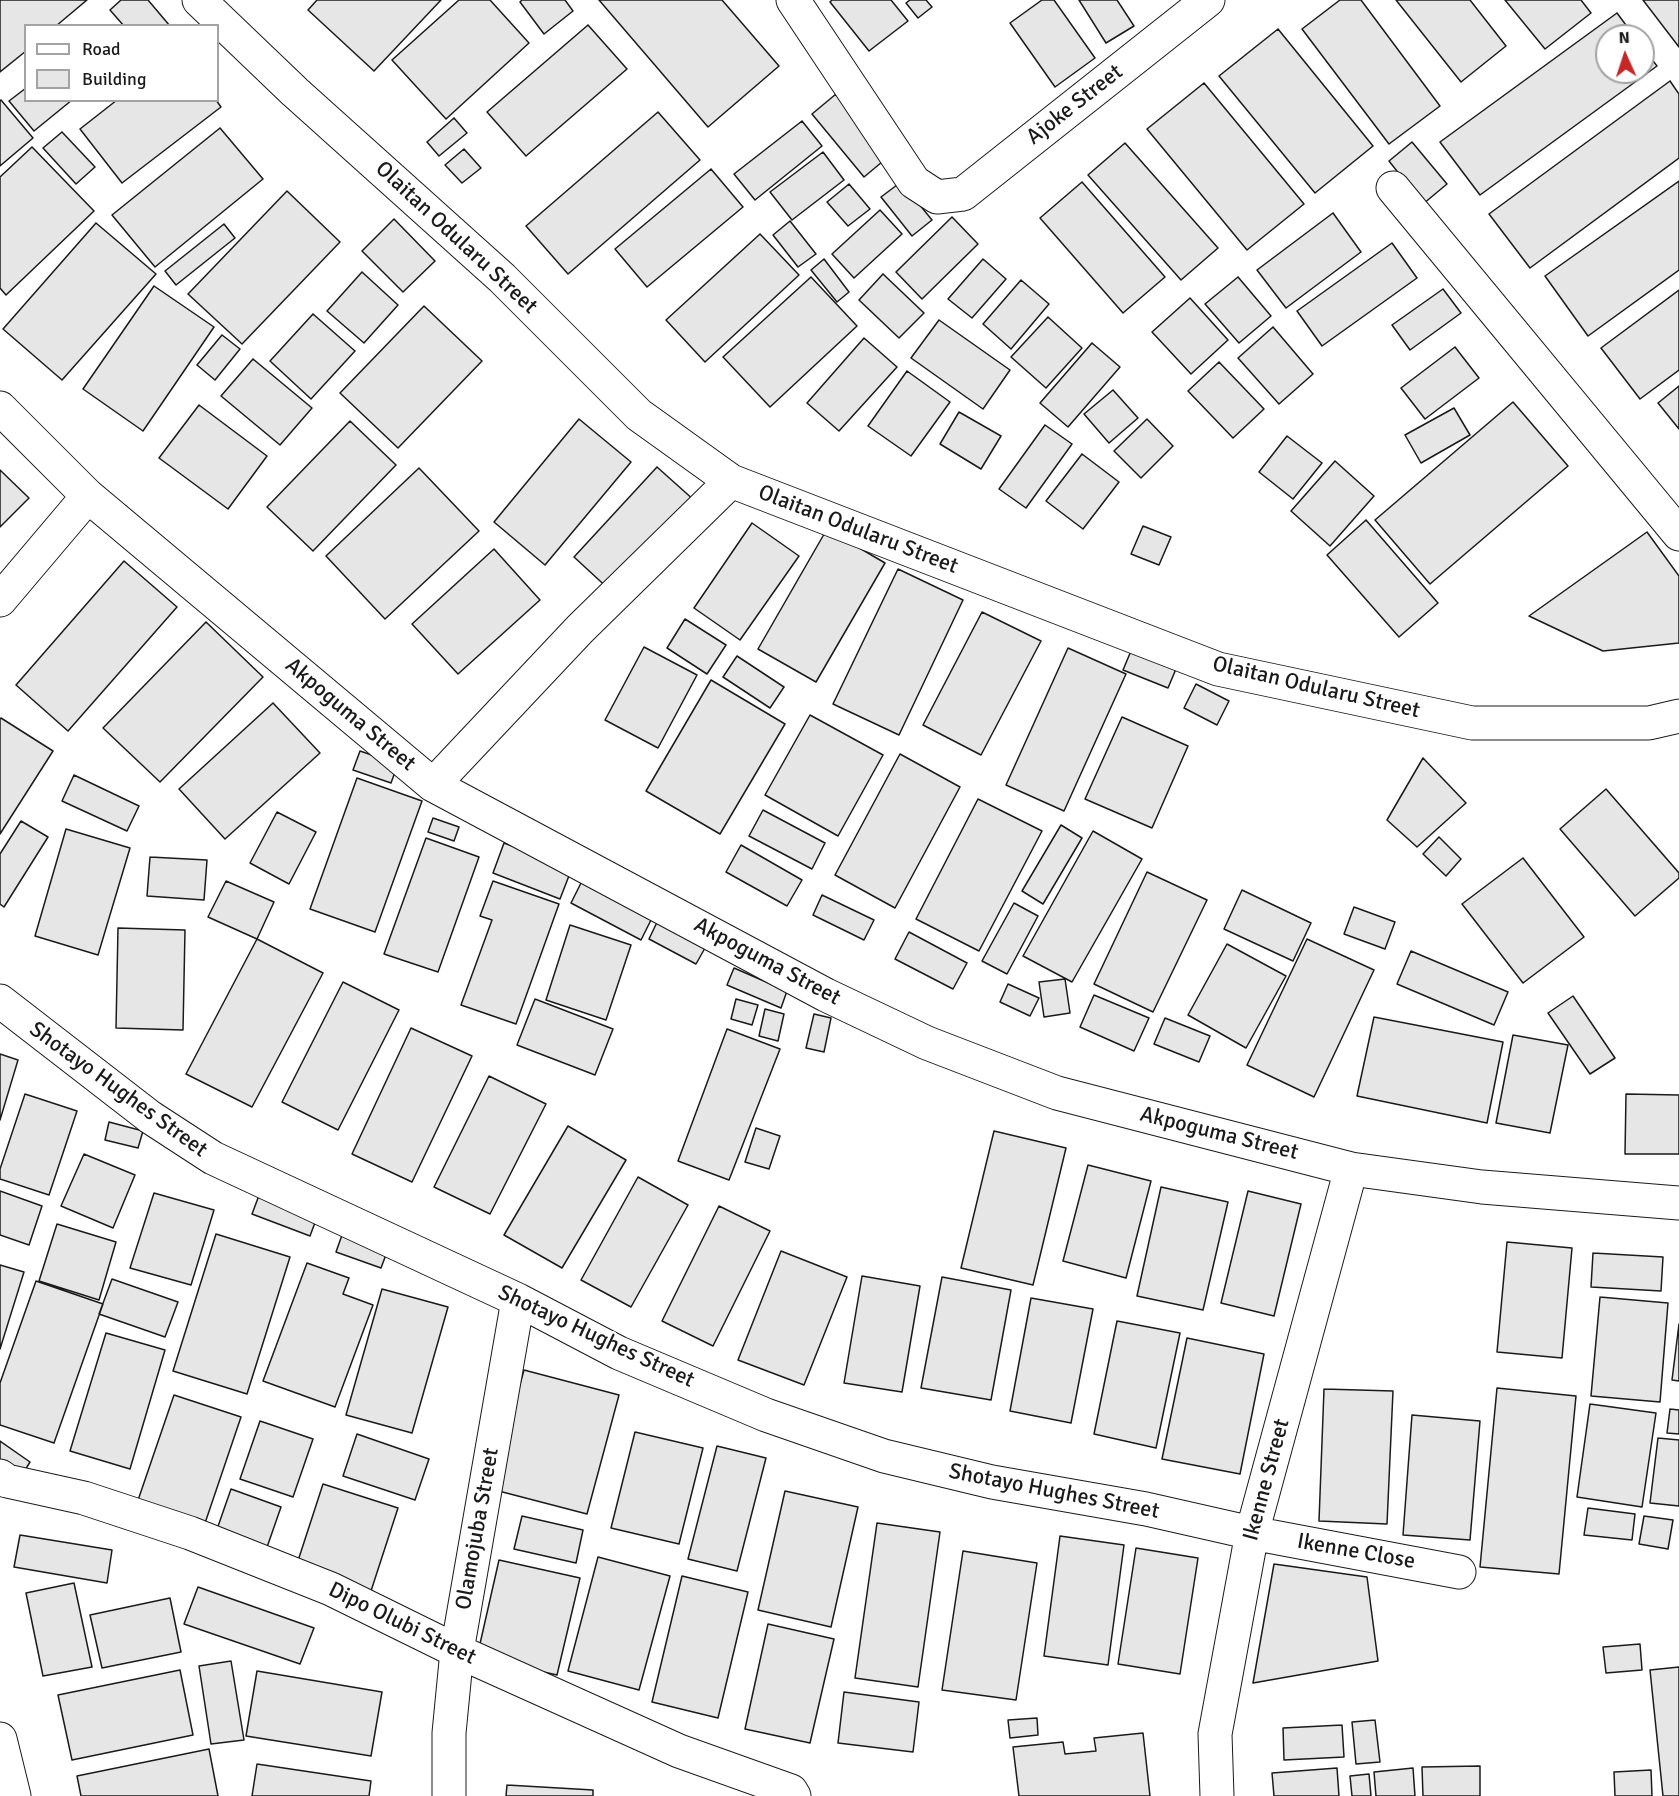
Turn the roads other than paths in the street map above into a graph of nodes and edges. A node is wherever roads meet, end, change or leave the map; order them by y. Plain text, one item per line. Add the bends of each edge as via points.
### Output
1 (199, 0) edge
2 (793, 0) edge
3 (1208, 0) edge
4 (1393, 188) dead end
5 (0, 408) edge
6 (731, 481) junction
7 (88, 496) junction
8 (1679, 534) edge
9 (0, 600) edge
10 (1679, 716) edge
11 (433, 784) junction
12 (0, 1001) edge
13 (1351, 1169) junction
14 (1679, 1203) edge
15 (518, 1300) junction
16 (2, 1485) edge
17 (1252, 1533) junction
18 (1459, 1572) dead end
19 (457, 1652) junction
20 (0, 1739) edge
21 (14, 1796) edge
22 (449, 1796) edge
23 (794, 1796) edge
24 (1217, 1796) edge

1 - 6 street, Olaitan Odularu Street via 502,278 639,415
2 - 3 street, Ajoke Street via 914,182 937,197 963,194
4 - 8 street
5 - 7 street, Akpoguma Street
6 - 10 street, Olaitan Odularu Street via 1218,669 1472,723 1649,723
6 - 11 street via 580,629
7 - 9 street
7 - 11 street, Akpoguma Street
11 - 13 street, Akpoguma Street via 826,995 927,1043 1057,1093
12 - 15 street, Shotayo Hughes Street via 150,1117 213,1158
13 - 14 street, Akpoguma Street via 1482,1186
13 - 17 street, Ikenne Street
15 - 17 street, Shotayo Hughes Street via 619,1353 766,1415 884,1456 992,1482 1146,1509
15 - 19 street, Olamojuba Street
16 - 19 street, Dipo Olubi Street via 84,1498 190,1533 331,1589
17 - 18 street, Ikenne Close
17 - 24 street, Ikenne Street via 1215,1734
19 - 22 street, Olamojuba Street via 449,1733
19 - 23 street, Dipo Olubi Street via 679,1751 791,1791
20 - 21 street

